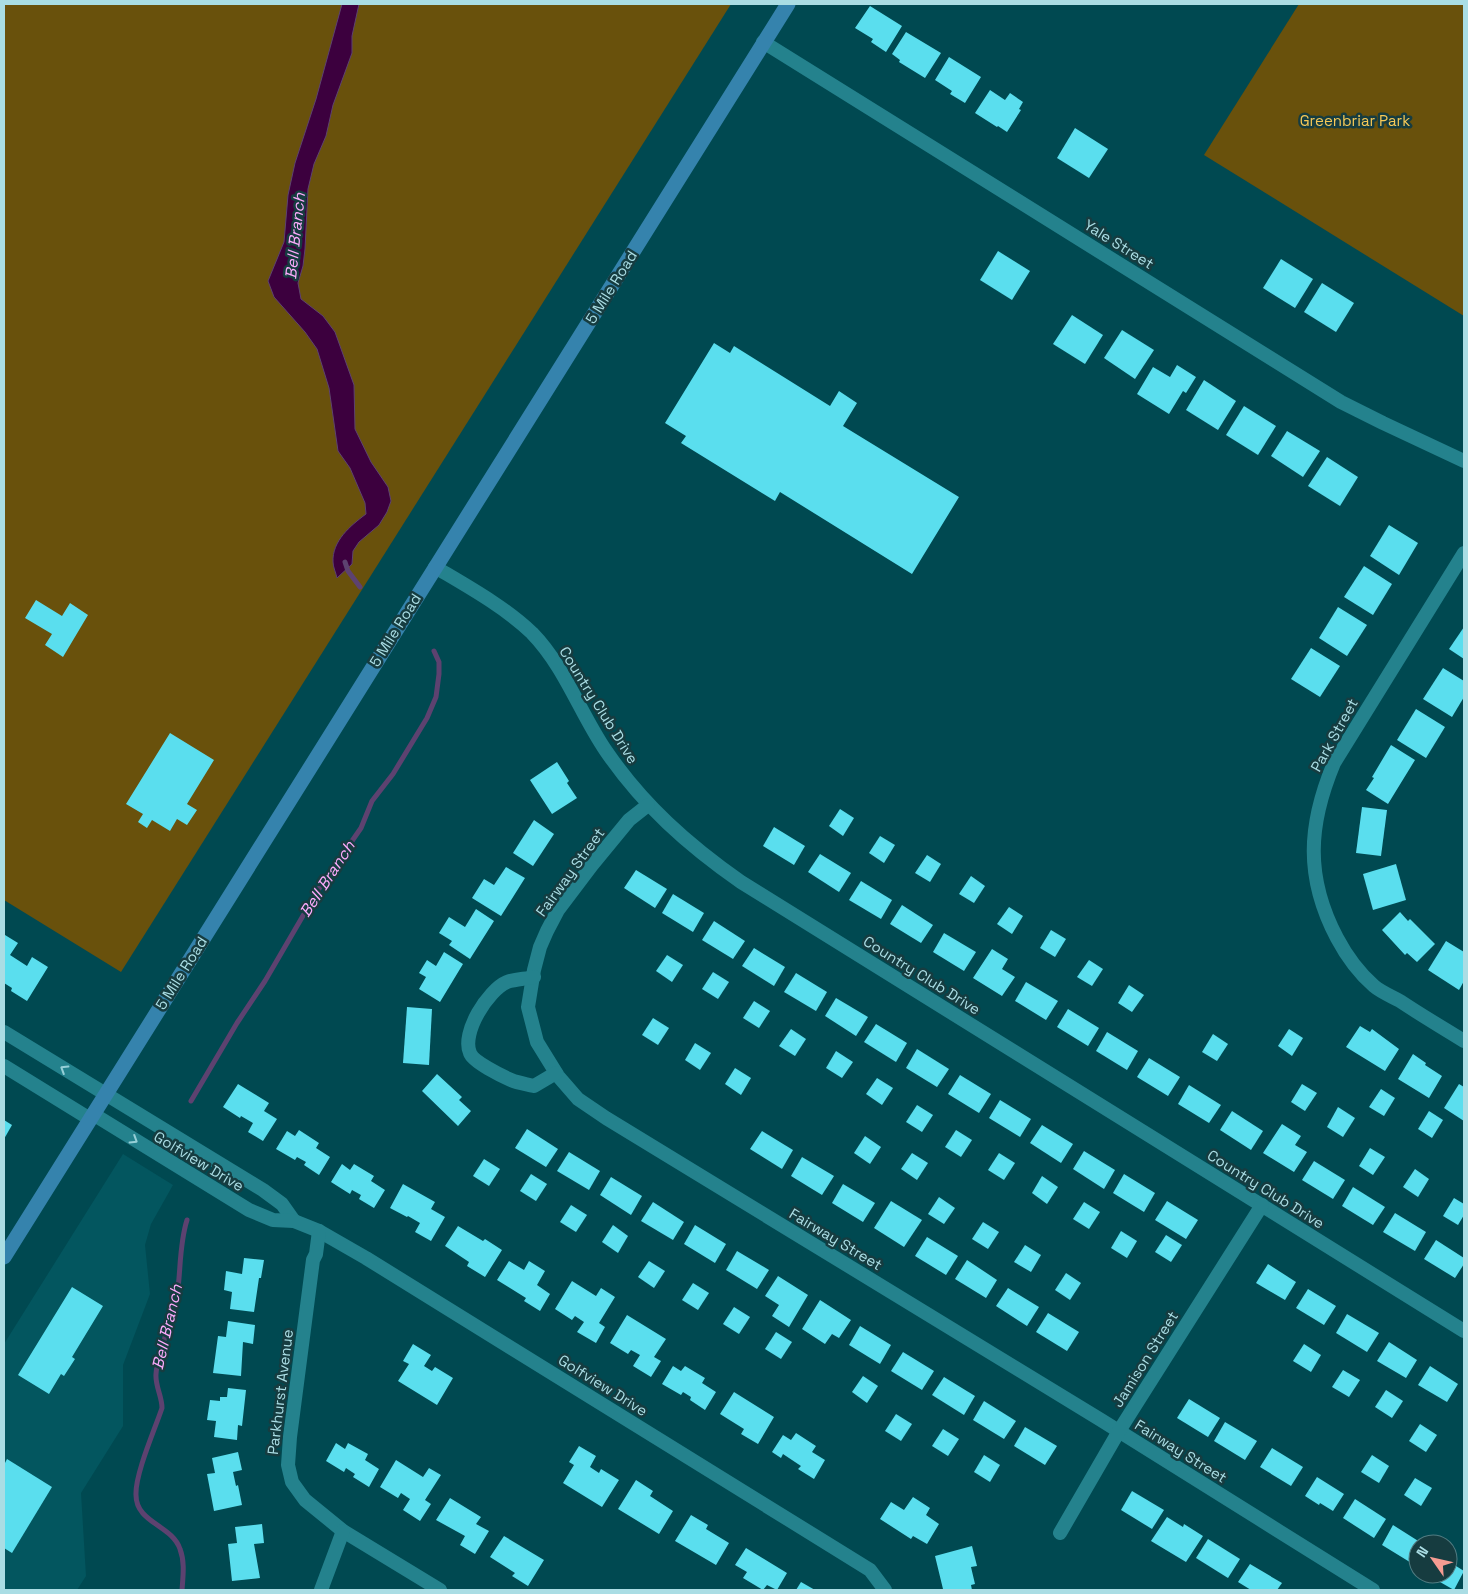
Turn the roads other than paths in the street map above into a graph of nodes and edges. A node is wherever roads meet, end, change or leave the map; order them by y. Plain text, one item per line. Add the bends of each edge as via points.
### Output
1 (788, 4) edge
2 (763, 42) junction
3 (1464, 461) edge
4 (1464, 553) edge
5 (435, 567) junction
6 (648, 805) junction
7 (534, 977) junction
8 (4, 1032) edge
9 (1464, 1041) edge
10 (4, 1066) edge
11 (556, 1073) junction
12 (105, 1094) junction
13 (91, 1116) junction
14 (1262, 1205) junction
15 (294, 1221) junction
16 (319, 1231) junction
17 (4, 1257) edge
18 (1464, 1331) edge
19 (1119, 1431) junction
20 (343, 1531) junction
21 (1060, 1533) dead end
22 (321, 1590) edge
23 (440, 1590) edge
24 (885, 1590) edge
25 (1373, 1590) edge

1 - 2 main road, 5 Mile Road
2 - 3 street, Yale Street via 1341,402
2 - 5 main road, 5 Mile Road
4 - 9 street, Park Street via 1334,763 1317,811 1313,857 1318,888 1329,922 1357,968 1374,986
5 - 6 street, Country Club Drive via 512,616 544,647 605,750
5 - 12 main road, 5 Mile Road
6 - 7 street, Fairway Street via 629,820 558,910 540,947
6 - 14 street, Country Club Drive via 687,842 741,882
7 - 11 street, Fairway Street via 528,1007 537,1042
7 - 11 street via 506,982 489,996 477,1015 468,1047 470,1055 481,1064 512,1081 534,1086
12 -> 8 street, Golfview Drive
10 - 13 street, Golfview Drive
11 - 19 street, Fairway Street via 578,1099 606,1118
12 - 13 main road, 5 Mile Road
12 - 15 street, Golfview Drive via 263,1190 282,1204
13 -> 15 street, Golfview Drive via 249,1210 273,1220
13 - 17 main road, 5 Mile Road
14 - 18 street, Country Club Drive
14 - 19 street, Jamison Street
15 - 16 street, Golfview Drive
16 - 20 street, Parkhurst Avenue via 311,1270 288,1465 298,1493
16 - 24 street, Golfview Drive via 870,1570
19 - 21 street, Jamison Street
19 - 25 street, Fairway Street
20 - 22 street
20 - 23 street, Parkhurst Avenue

